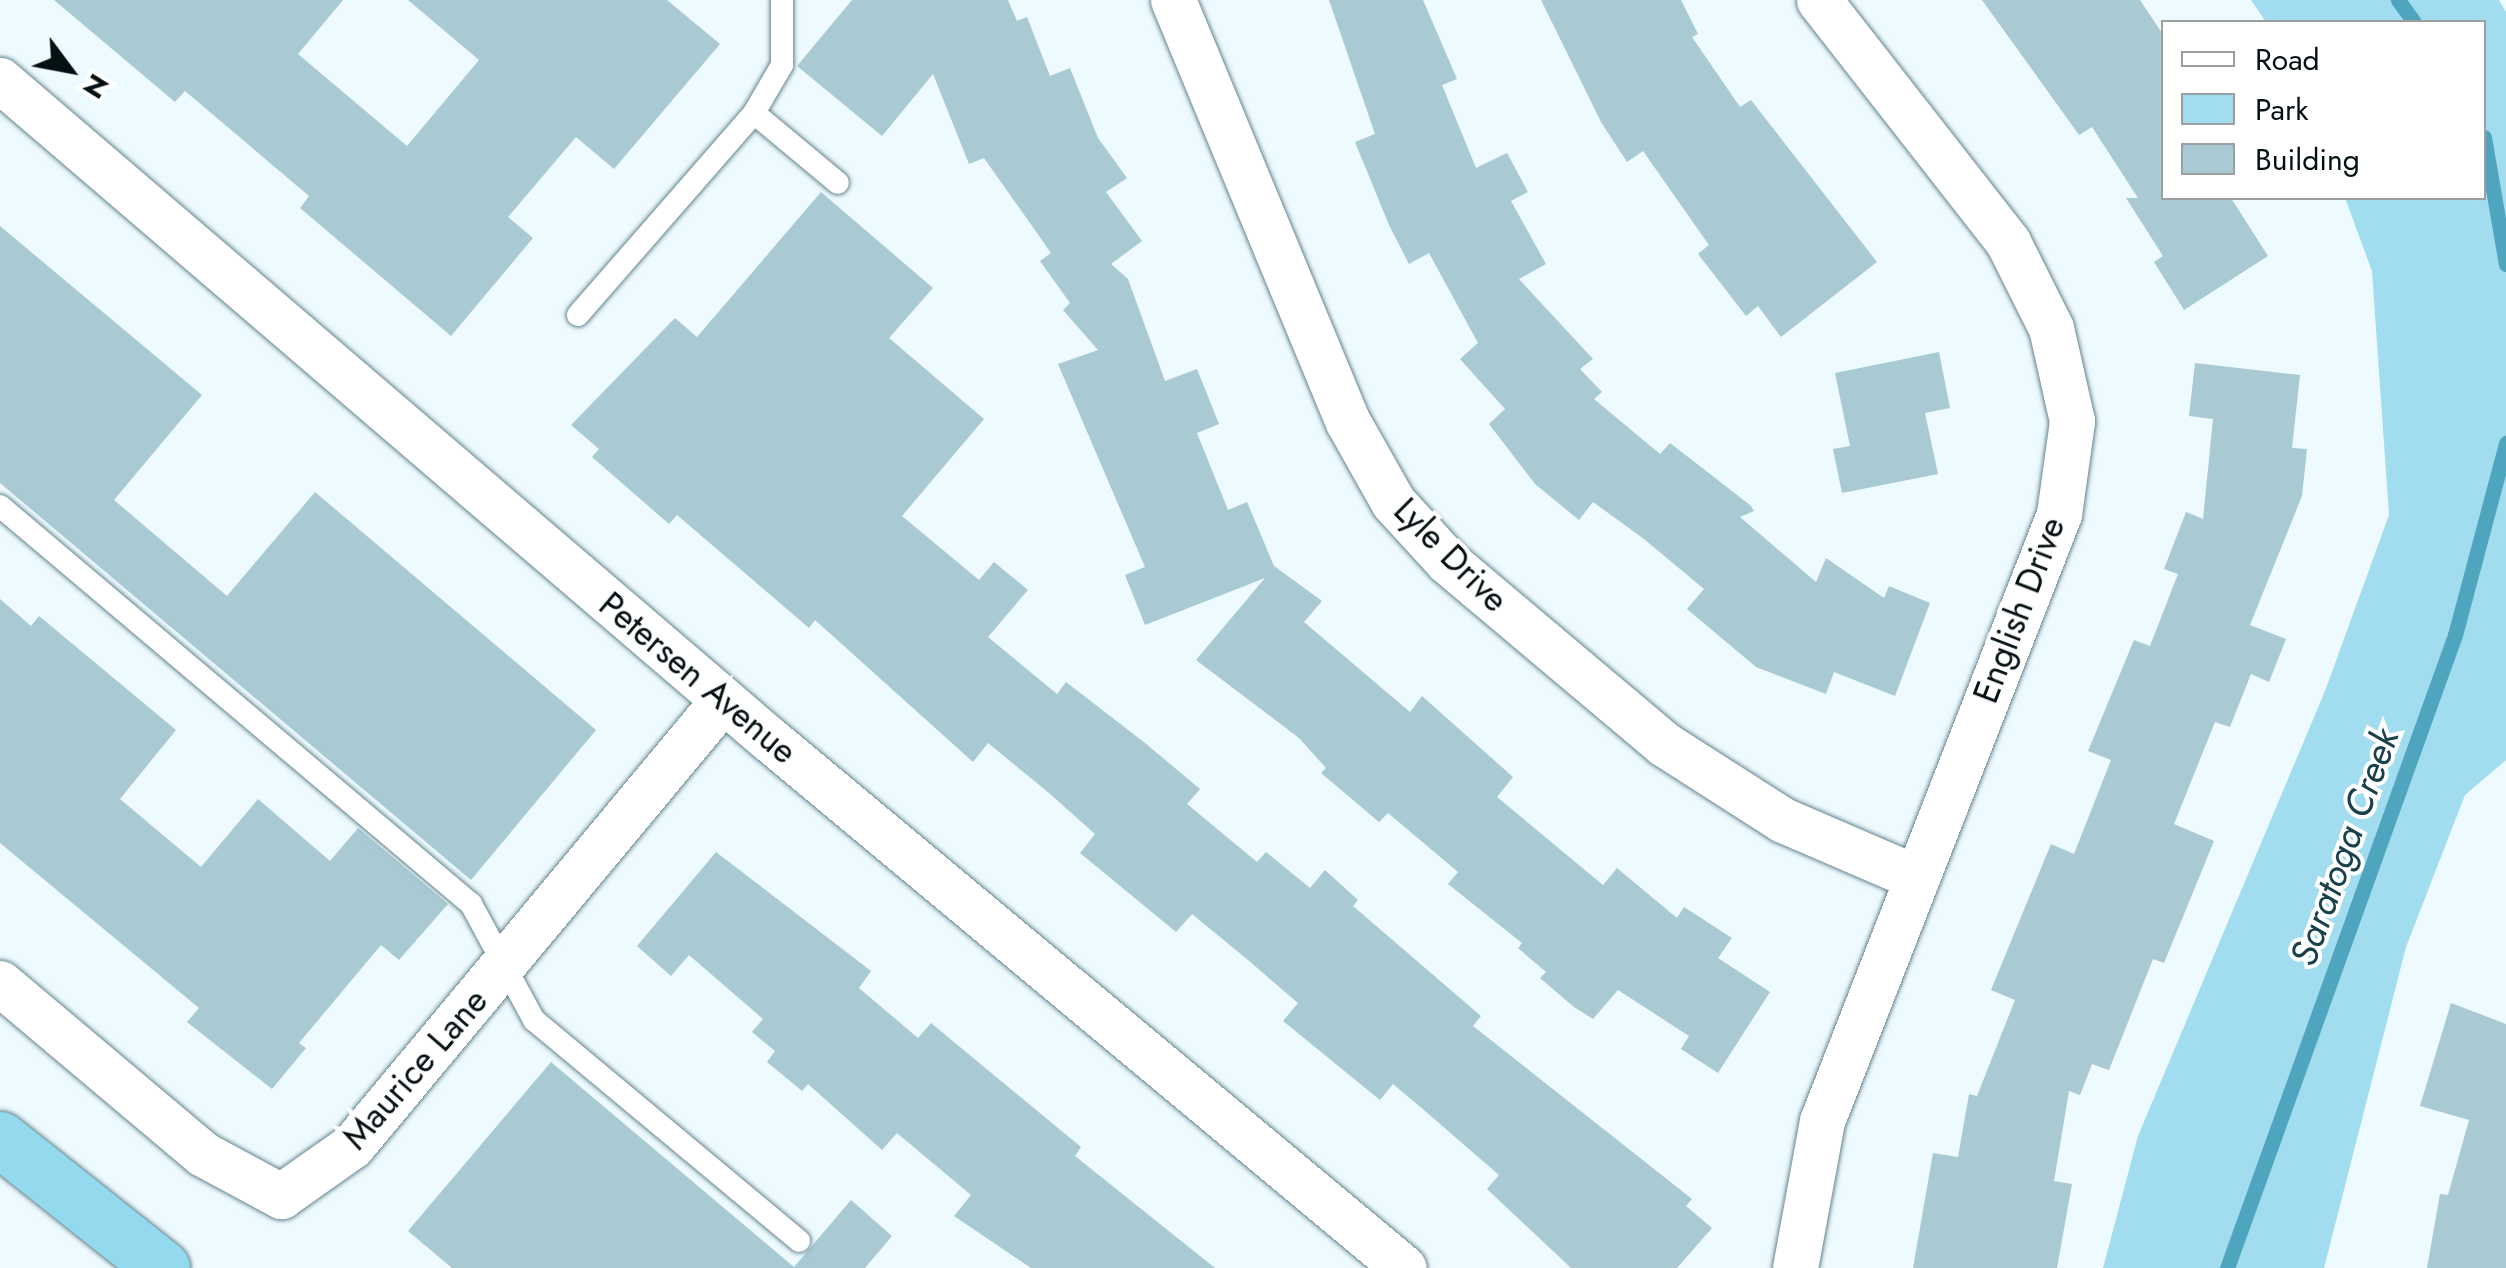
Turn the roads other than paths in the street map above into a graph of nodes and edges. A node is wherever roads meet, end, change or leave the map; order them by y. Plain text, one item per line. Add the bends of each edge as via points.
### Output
1 (782, 0) edge
2 (1173, 0) edge
3 (1819, 0) edge
4 (0, 80) edge
5 (754, 112) junction
6 (838, 184) dead end
7 (578, 315) dead end
8 (0, 506) edge
9 (723, 700) junction
10 (1913, 876) junction
11 (503, 968) junction
12 (0, 983) edge
13 (13, 1159) edge
14 (799, 1241) dead end
15 (162, 1268) edge
16 (1404, 1268) edge
17 (1795, 1268) edge

1 - 5 lane via 782,65
2 - 10 street, Lyle Drive via 1348,422 1394,502 1448,562 1664,744 1784,820
3 - 10 street, English Drive via 2008,242 2051,328 2072,421 2059,514
4 - 9 street, Petersen Avenue
5 - 6 lane
5 - 7 lane
8 - 11 lane via 471,904
9 - 11 street, Maurice Lane
9 - 16 street, Petersen Avenue
10 - 17 street, English Drive via 1822,1121
11 - 12 street, Maurice Lane via 352,1146 282,1196 203,1154
11 - 14 lane via 534,1020
13 - 15 highway

